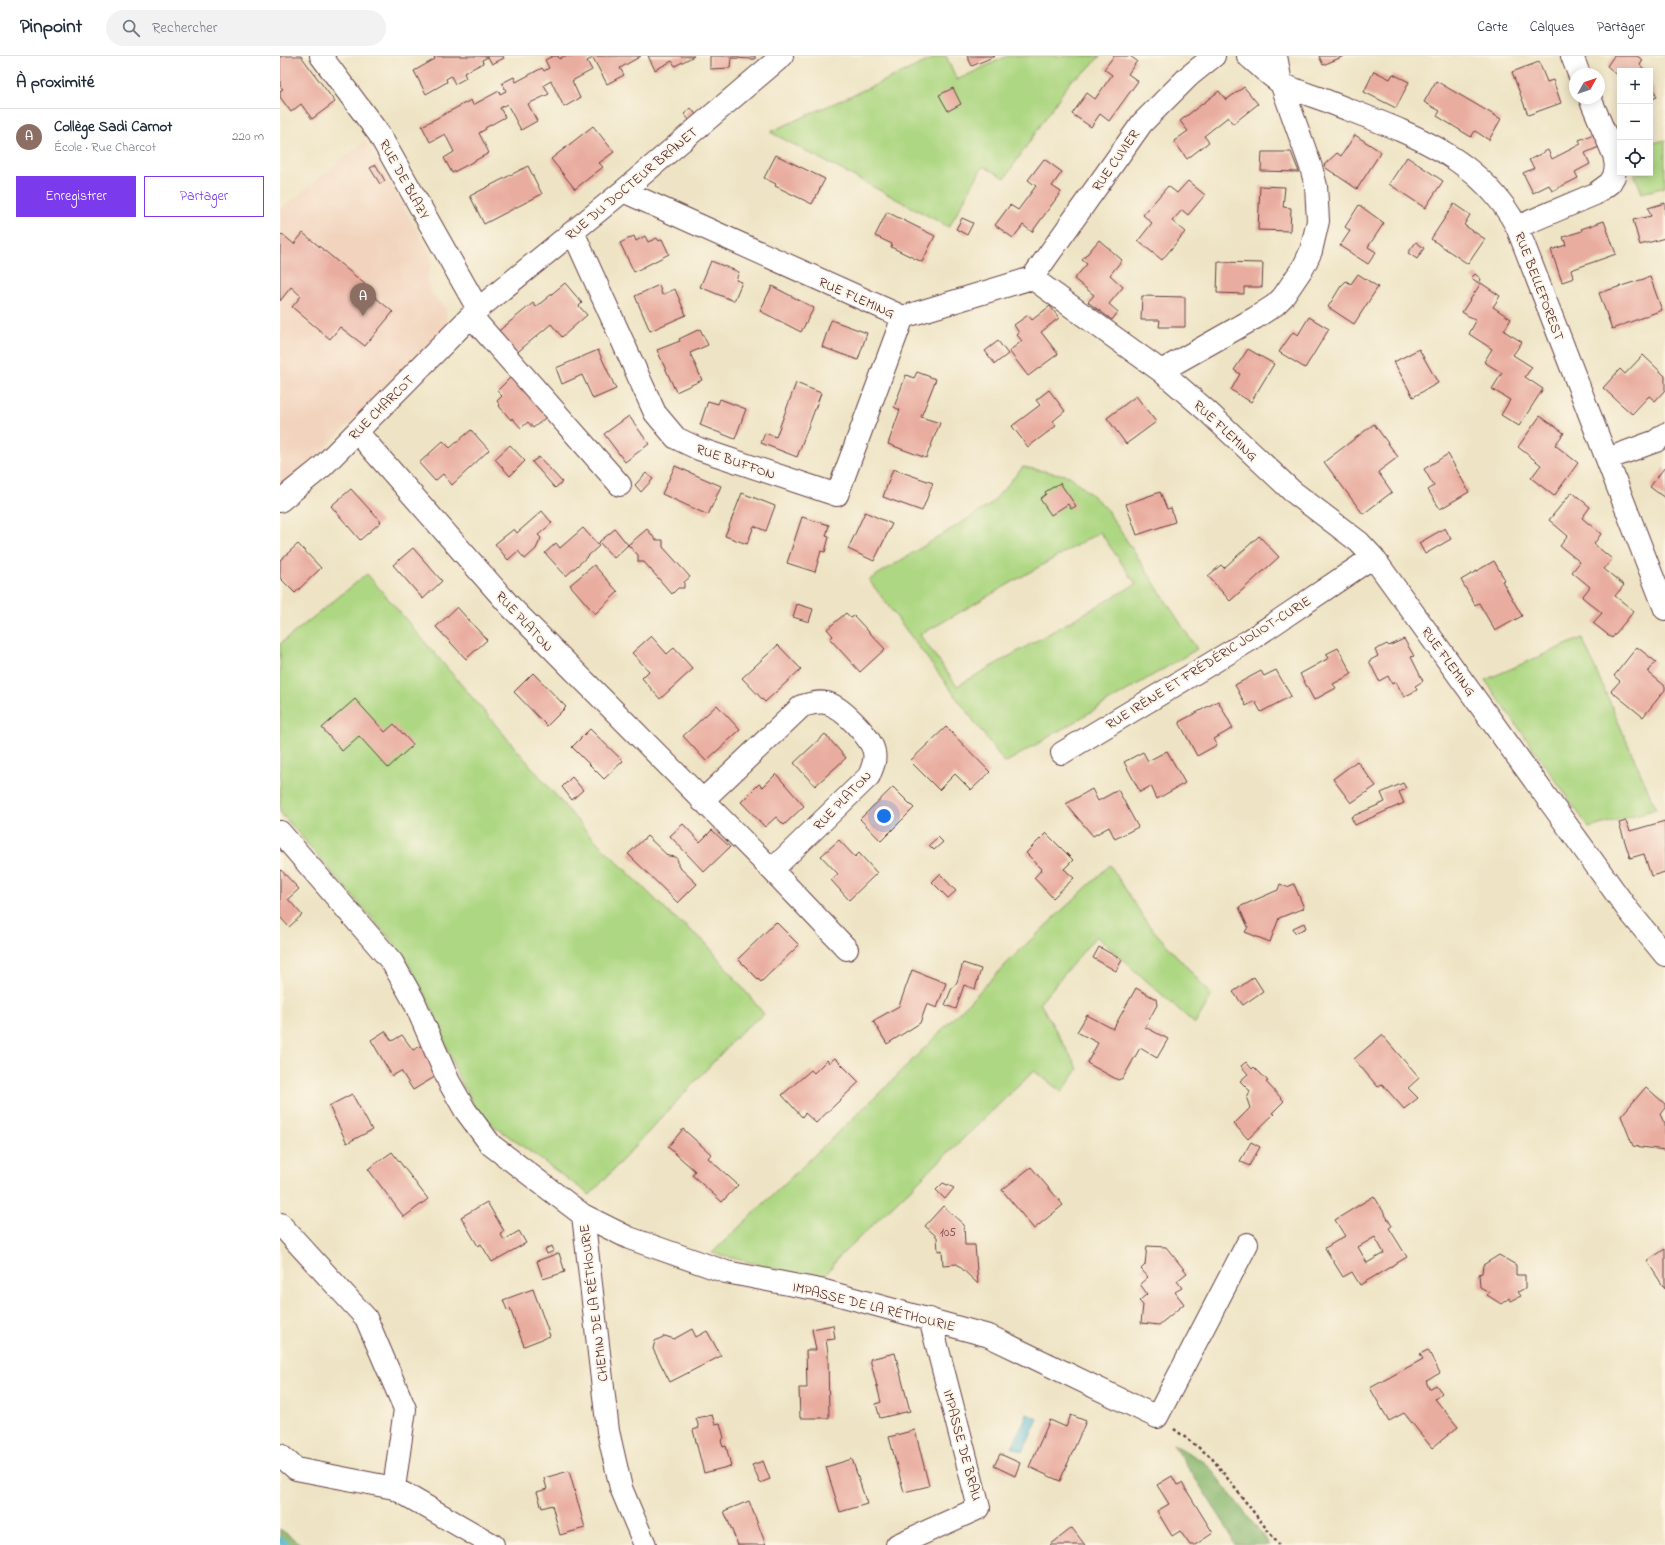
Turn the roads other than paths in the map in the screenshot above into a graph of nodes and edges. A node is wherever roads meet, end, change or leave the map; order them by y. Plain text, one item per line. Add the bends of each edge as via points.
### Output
1 (321, 56) edge
2 (782, 56) edge
3 (1214, 56) edge
4 (1248, 56) edge
5 (1276, 56) edge
6 (1572, 56) edge
7 (1577, 68) edge
8 (1281, 83) junction
9 (1593, 104) edge
10 (623, 191) junction
11 (1517, 227) junction
12 (573, 232) junction
13 (1032, 278) junction
14 (474, 313) junction
15 (903, 317) junction
16 (1161, 371) junction
17 (357, 432) junction
18 (1665, 434) edge
19 (1607, 459) junction
20 (620, 485) dead end
21 (280, 501) edge
22 (1374, 556) junction
23 (1665, 609) edge
24 (1062, 752) dead end
25 (702, 801) junction
26 (280, 832) edge
27 (772, 870) junction
28 (847, 949) dead end
29 (1665, 955) edge
30 (583, 1215) junction
31 (280, 1224) edge
32 (1247, 1244) dead end
33 (930, 1319) junction
34 (280, 1455) edge
35 (394, 1488) junction
36 (641, 1544) edge
37 (493, 1545) edge
38 (897, 1545) edge

1 - 14 street, RUE DE BLAZY via 379,134
2 - 10 street, RUE DU DOCTEUR BRANET
3 - 13 street, RUE CUVIER via 1189,76 1142,123
4 - 8 street
5 - 8 street
6 - 7 street
8 - 11 street, RUE BELLEFOREST via 1404,132 1454,157 1490,190 1507,209
8 - 16 street via 1316,186 1318,221 1311,251 1283,297 1275,305
9 - 11 street via 1614,155 1616,166 1610,183 1595,194
10 - 12 street, RUE DU DOCTEUR BRANET
10 - 15 street, RUE FLEMING
11 - 19 street, RUE BELLEFOREST
12 - 14 street, RUE DU DOCTEUR BRANET
12 - 15 street, RUE BUFFON via 655,413 676,438 699,449 837,495
13 - 15 street, RUE FLEMING
13 - 16 street, RUE FLEMING
14 - 17 street, RUE CHARCOT
14 - 20 street, RUE DE BLAZY
16 - 22 street, RUE FLEMING via 1292,491
17 - 21 street, RUE CHARCOT via 322,467
17 - 25 street, RUE PLATON via 510,606
18 - 19 street via 1656,441
19 - 23 street, RUE BELLEFOREST
22 - 24 street, RUE IRÈNE ET FRÉDÉRIC JOLIOT-CURIE via 1250,640
22 - 29 street, RUE FLEMING via 1625,906
25 - 27 street, RUE PLATON
25 - 27 street, RUE PLATON via 802,706 814,702 827,703 839,708 871,742 875,753 874,765 869,776
26 - 30 street, CHEMIN DE LA RÉTHOURIE via 392,962 414,1001 449,1082 465,1110 491,1145
27 - 28 street
30 - 33 street, IMPASSE DE LA RÉTHOURIE via 629,1238 726,1272 826,1291
30 - 36 street, CHEMIN DE LA RÉTHOURIE via 608,1431 621,1488
31 - 35 street via 366,1318 405,1409
32 - 33 street, IMPASSE DE LA RÉTHOURIE via 1157,1417 989,1336
33 - 38 street, IMPASSE DE BRAU via 979,1508
34 - 35 street via 296,1469
35 - 37 street

